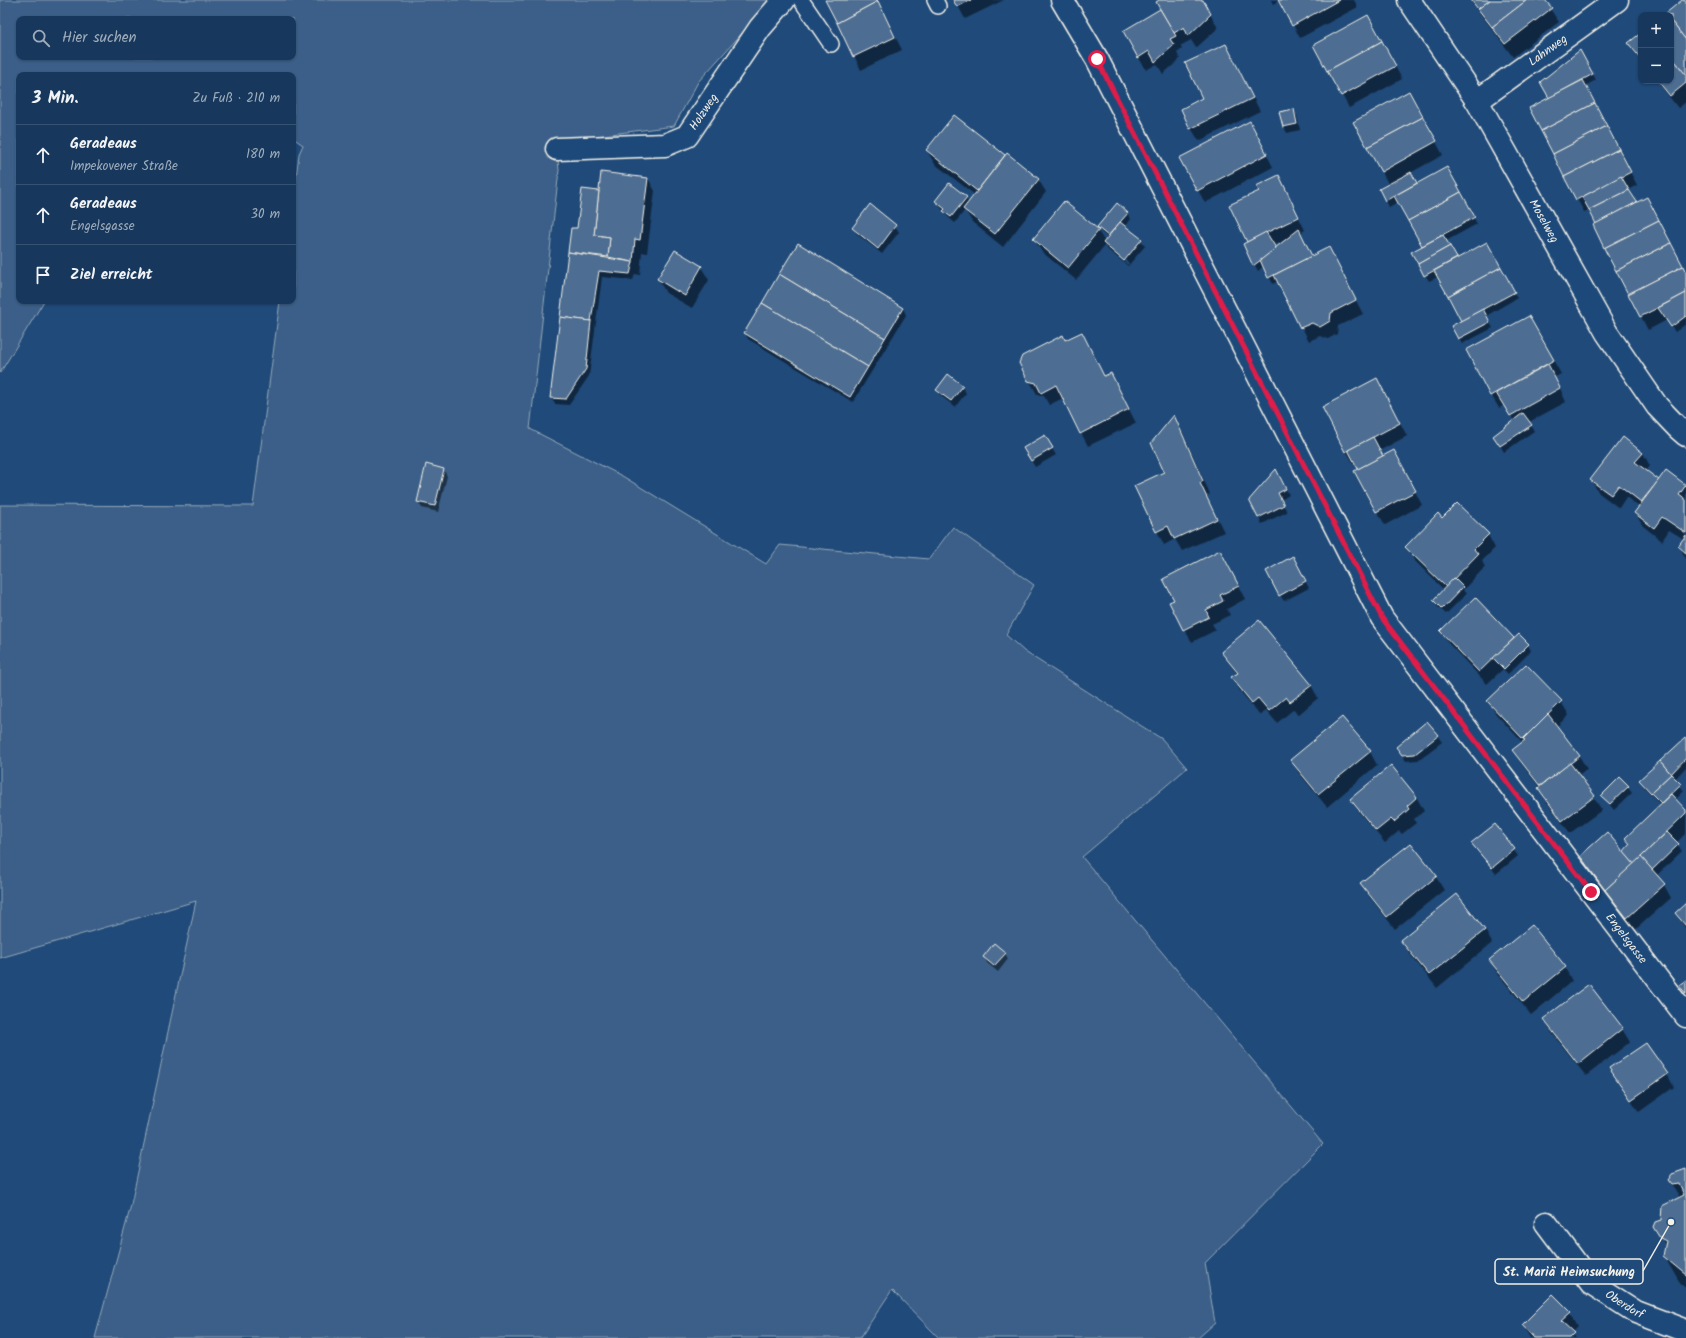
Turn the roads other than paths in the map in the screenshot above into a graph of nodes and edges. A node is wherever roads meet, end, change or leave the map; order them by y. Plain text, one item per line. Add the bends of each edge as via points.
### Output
1 (784, 0) edge
2 (801, 0) edge
3 (1409, 0) edge
4 (1617, 0) edge
5 (1068, 2) edge
6 (831, 44) dead end
7 (1477, 101) junction
8 (557, 149) dead end
9 (1686, 435) edge
10 (1686, 1016) edge
11 (1546, 1223) dead end
12 (1686, 1331) edge

1 - 8 street, Holzweg via 760,28 687,136 665,146
2 - 6 lane
3 - 7 street, Moselweg
4 - 7 street, Lahnweg
5 - 10 street, Engelsgasse via 1382,618
7 - 9 street, Moselweg via 1607,333 1657,406
11 - 12 street, Oberdorf via 1591,1283 1636,1312

